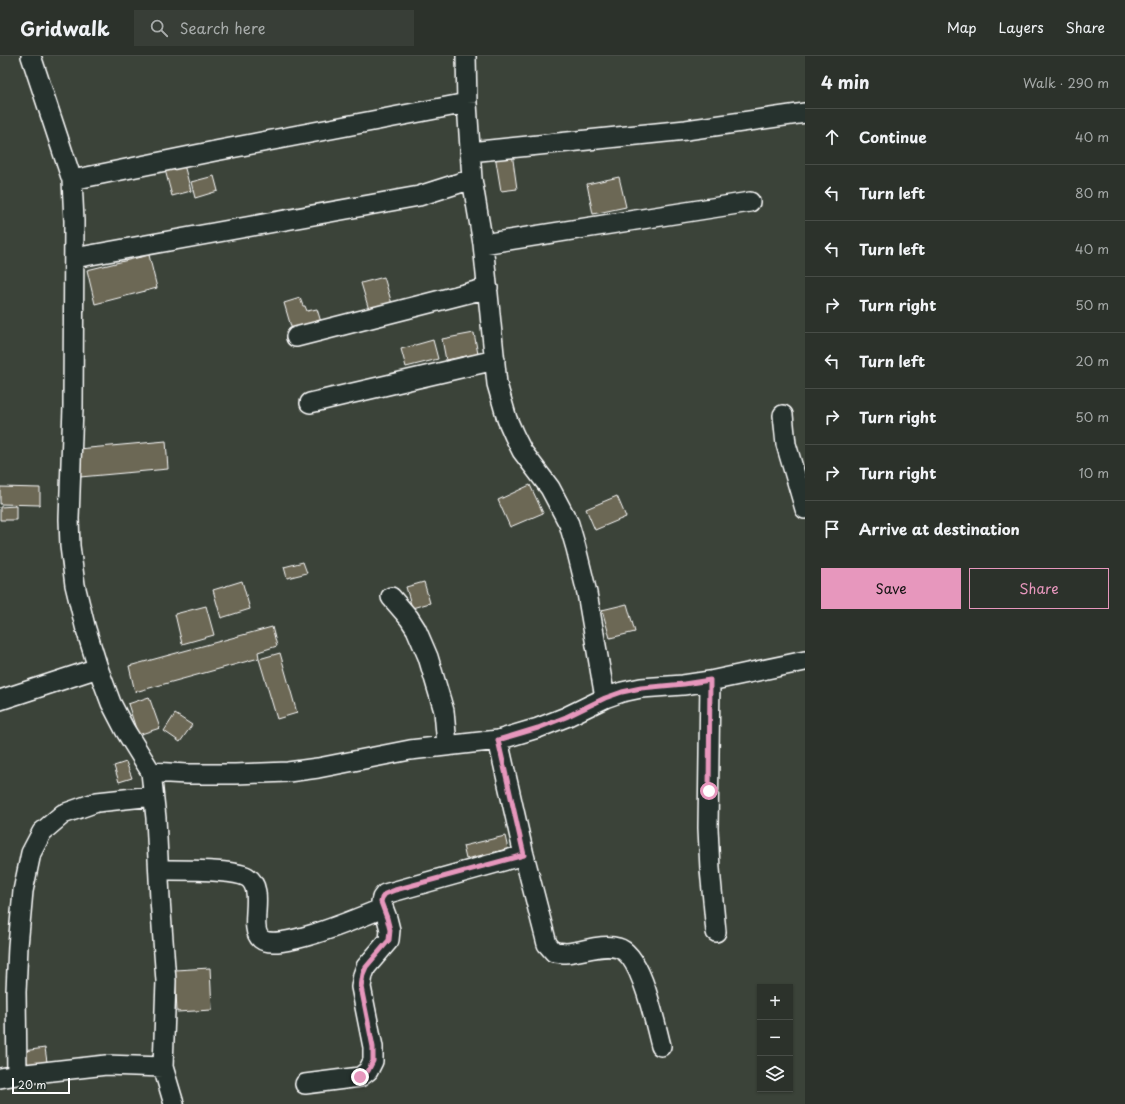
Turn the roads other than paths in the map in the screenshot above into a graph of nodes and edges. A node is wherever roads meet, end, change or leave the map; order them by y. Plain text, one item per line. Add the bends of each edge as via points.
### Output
1 (30, 56) edge
2 (466, 56) edge
3 (466, 103) junction
4 (805, 113) edge
5 (470, 152) junction
6 (472, 179) junction
7 (72, 180) junction
8 (750, 202) dead end
9 (483, 244) junction
10 (74, 258) junction
11 (488, 288) junction
12 (296, 338) dead end
13 (495, 360) junction
14 (310, 403) dead end
15 (784, 415) dead end
16 (805, 509) edge
17 (391, 597) dead end
18 (805, 661) edge
19 (98, 668) junction
20 (710, 680) junction
21 (605, 698) junction
22 (0, 700) edge
23 (498, 740) junction
24 (447, 745) junction
25 (151, 772) junction
26 (154, 796) junction
27 (524, 855) junction
28 (159, 870) junction
29 (383, 908) junction
30 (716, 932) dead end
31 (661, 1046) dead end
32 (162, 1067) junction
33 (9, 1077) edge
34 (305, 1084) dead end
35 (174, 1104) edge

1 - 7 street
2 - 3 street
3 - 5 street
3 - 7 street
4 - 5 street via 686,130
5 - 6 street
6 - 9 street
6 - 10 street via 419,196
7 - 10 street
8 - 9 street
9 - 11 street
10 - 19 street via 70,546 84,626
11 - 12 street
11 - 13 street
13 - 14 street
13 - 21 street via 497,384 507,419 522,451 550,488 568,524 576,548 587,593
15 - 16 street via 786,444
17 - 24 street via 416,629 428,657 444,711
18 - 20 street
19 - 22 street
19 - 25 street via 125,730
20 - 21 street via 641,688
20 - 30 street via 708,828
21 - 23 street via 538,728
23 - 24 street
23 - 27 street
24 - 25 street via 288,772
25 - 26 street
26 - 28 street
26 - 33 street via 97,802 63,814 42,832 31,853 23,891
27 - 29 street via 395,890 382,898
27 - 31 street via 547,944 554,952 566,953 601,947 618,948 628,953 642,977
28 - 29 street via 235,873 246,876 253,882 256,891 258,933 261,939 268,942 303,937
28 - 32 street via 166,981
29 - 34 street via 390,930 389,940 366,967 361,987 373,1047 373,1061 368,1071 360,1077
32 - 33 street via 106,1065
32 - 35 street

